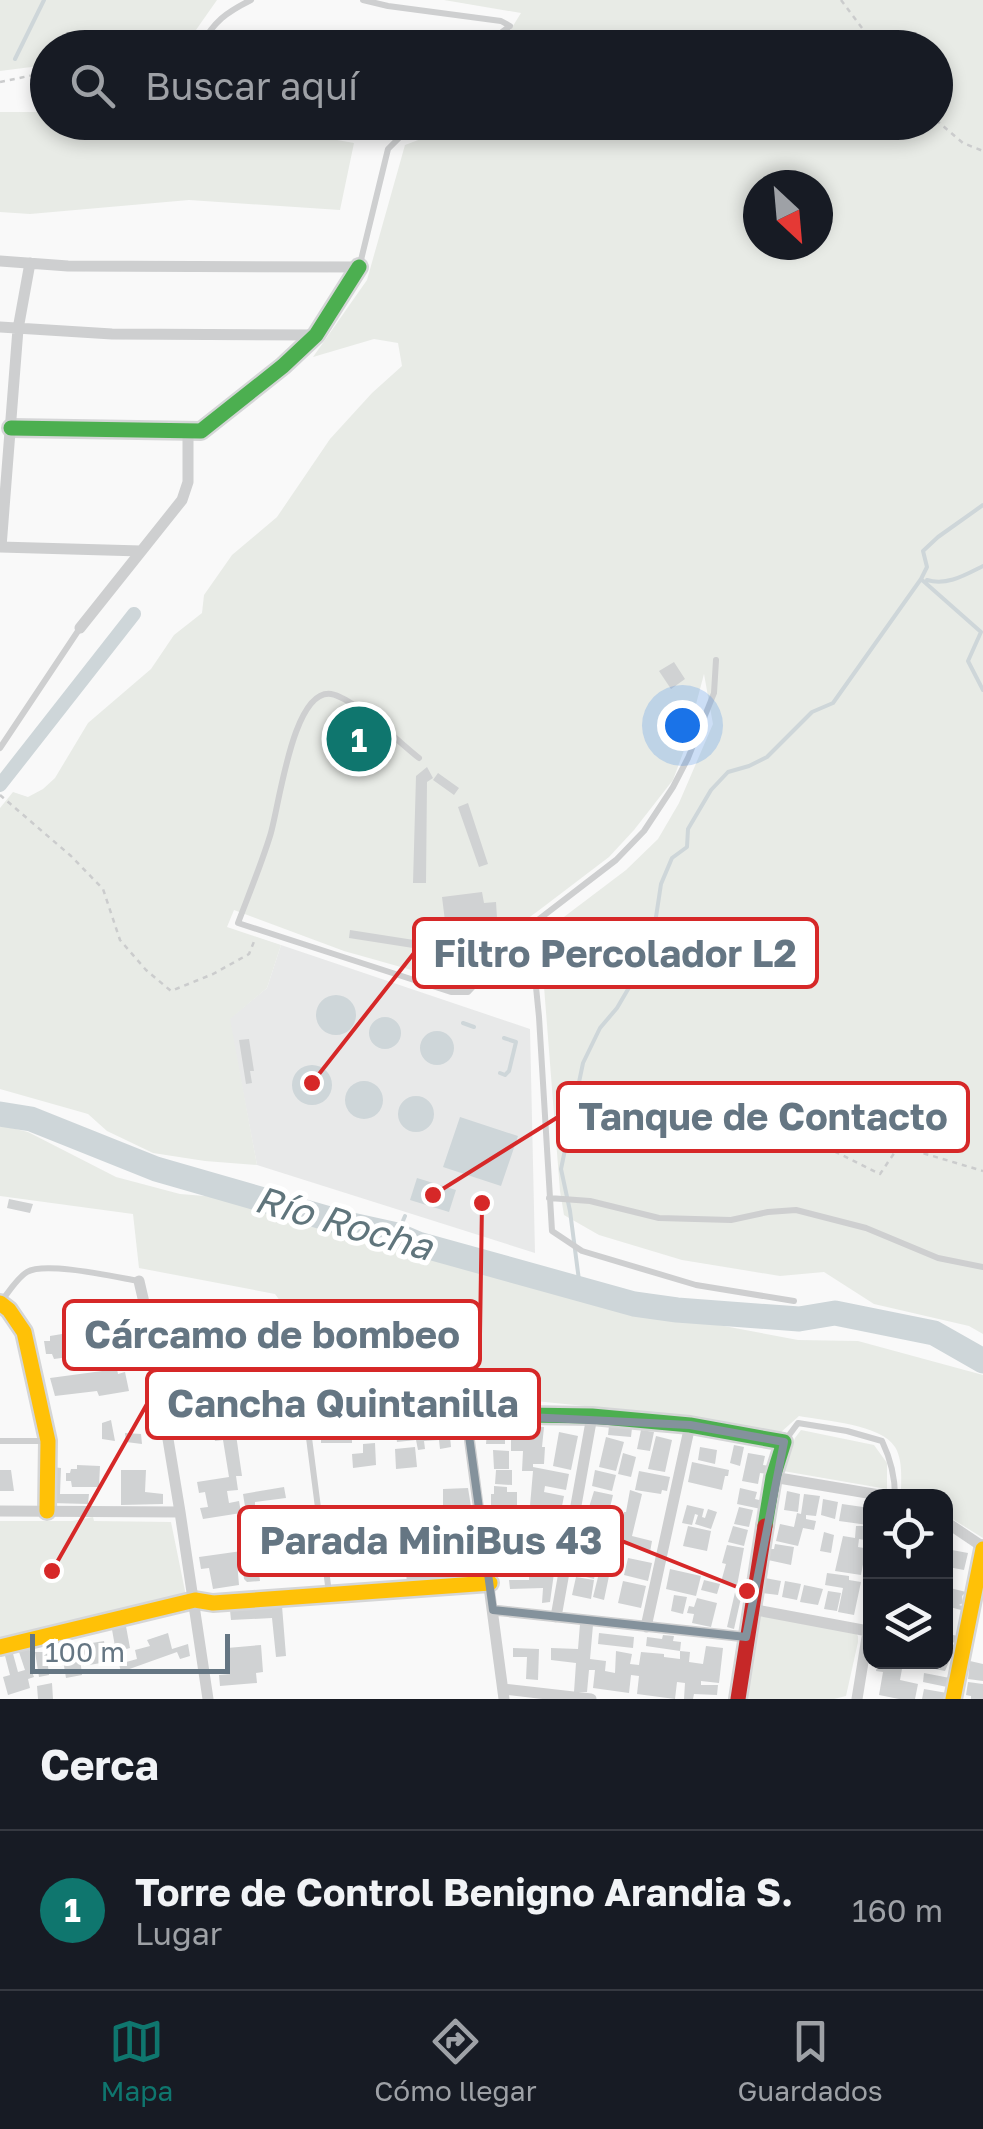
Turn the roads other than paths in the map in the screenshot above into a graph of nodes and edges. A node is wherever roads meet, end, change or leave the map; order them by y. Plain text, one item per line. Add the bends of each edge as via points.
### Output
1 (251, 0) edge
2 (364, 0) edge
3 (210, 30) edge
4 (505, 30) edge
5 (397, 140) edge
6 (0, 261) edge
7 (30, 263) junction
8 (359, 267) junction
9 (0, 327) edge
10 (18, 329) junction
11 (316, 335) junction
12 (11, 428) junction
13 (188, 430) junction
14 (1, 547) edge
15 (141, 551) junction
16 (80, 628) joint
17 (716, 660) dead end
18 (0, 748) edge
19 (418, 758) dead end
20 (530, 927) junction
21 (549, 1198) junction
22 (983, 1267) edge
23 (139, 1281) joint
24 (794, 1301) dead end
25 (0, 1303) edge
26 (296, 1336) joint
27 (466, 1414) junction
28 (592, 1416) junction
29 (690, 1425) junction
30 (0, 1440) edge
31 (48, 1441) junction
32 (784, 1442) junction
33 (774, 1477) junction
34 (895, 1489) edge
35 (863, 1492) edge
36 (0, 1511) edge
37 (47, 1512) junction
38 (180, 1512) junction
39 (953, 1527) edge
40 (983, 1548) edge
41 (490, 1583) junction
42 (330, 1596) junction
43 (195, 1600) junction
44 (750, 1608) junction
45 (493, 1610) junction
46 (556, 1616) junction
47 (863, 1624) edge
48 (646, 1626) junction
49 (746, 1638) junction
50 (0, 1648) edge
51 (863, 1662) edge
52 (504, 1694) edge
53 (208, 1699) edge
54 (591, 1699) edge
55 (738, 1699) edge
56 (857, 1699) edge
57 (953, 1699) edge

1 - 3 lane
2 - 4 lane via 500,21 510,26
5 - 8 lane via 388,149
6 - 7 street
7 - 8 street
7 - 10 street
8 - 11 street
9 - 10 street
10 - 11 street
10 - 12 street
11 - 13 street via 202,431
12 - 13 street
12 - 14 street
13 - 15 street via 182,500
14 - 15 street
15 - 16 street
16 - 18 lane
17 - 20 lane via 714,694 688,758 644,830
19 - 20 lane via 347,700 320,695 310,704 238,924 451,992 468,992 495,953
20 - 21 lane
21 - 22 lane via 659,1218 731,1220 796,1210
21 - 24 lane via 552,1231 582,1251 696,1285
23 - 25 lane via 36,1269 25,1272
23 - 38 street
25 - 31 street via 24,1332
26 - 27 street
26 - 42 lane
27 - 28 street
27 - 41 street
28 - 29 street
28 - 46 street
29 - 32 street
29 - 48 street
30 - 31 lane
31 - 37 street
32 - 33 street
32 - 34 lane via 798,1422 882,1442
33 - 35 street
33 - 44 street
36 - 37 street
37 - 38 street
38 - 43 street
39 - 40 street
40 - 57 street
41 - 42 street
41 - 45 street
42 - 43 street
43 - 50 street
43 - 53 street
44 - 47 street
44 - 49 street
45 - 46 street
45 - 52 street
46 - 48 street
48 - 49 street
49 - 55 street
51 - 56 street
52 - 54 street

